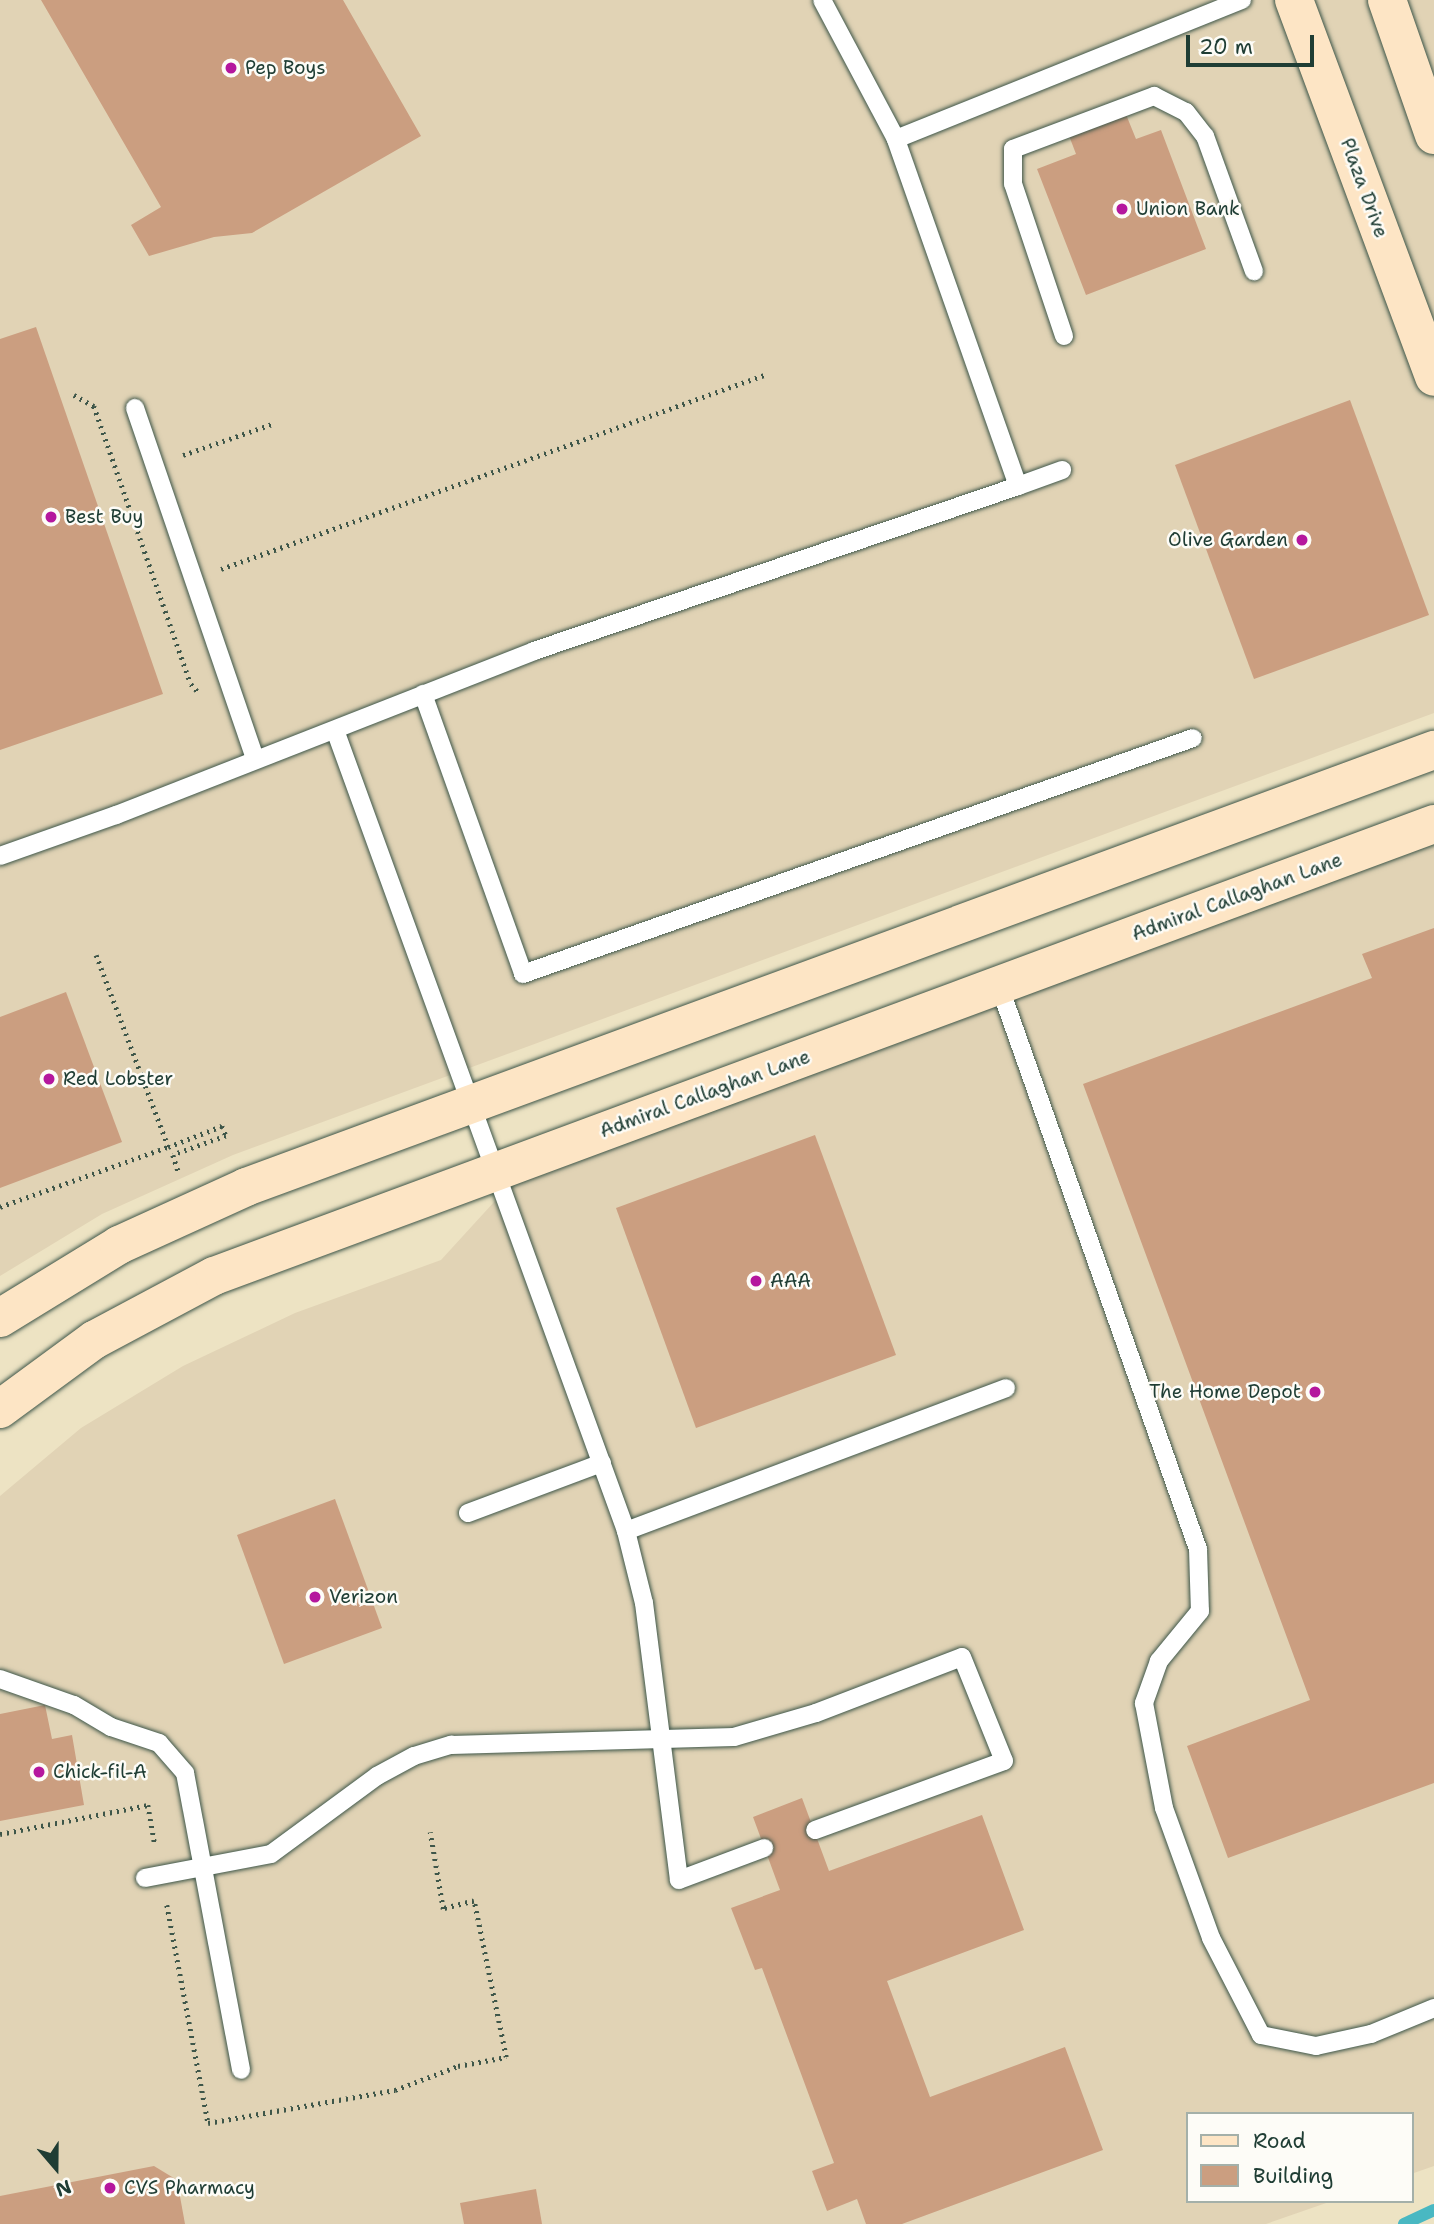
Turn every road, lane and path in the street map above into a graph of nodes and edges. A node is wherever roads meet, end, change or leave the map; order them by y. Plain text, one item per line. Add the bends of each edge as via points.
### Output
1 (822, 0) edge
2 (1242, 0) edge
3 (1294, 0) edge
4 (1387, 0) edge
5 (1434, 135) edge
6 (896, 139) junction
7 (1254, 271) dead end
8 (1064, 336) dead end
9 (767, 374) dead end
10 (1434, 377) edge
11 (74, 395) dead end
12 (135, 408) dead end
13 (275, 423) dead end
14 (156, 464) junction
15 (1062, 470) dead end
16 (119, 477) junction
17 (1018, 486) junction
18 (196, 578) junction
19 (159, 591) junction
20 (191, 684) dead end
21 (424, 694) junction
22 (335, 730) junction
23 (1193, 738) dead end
24 (1434, 750) edge
25 (255, 759) junction
26 (1434, 824) edge
27 (0, 856) edge
28 (96, 955) dead end
29 (999, 985) junction
30 (468, 1106) junction
31 (168, 1147) junction
32 (492, 1173) junction
33 (182, 1184) dead end
34 (0, 1207) edge
35 (0, 1318) edge
36 (1006, 1388) dead end
37 (0, 1409) edge
38 (602, 1463) junction
39 (468, 1513) dead end
40 (626, 1531) junction
41 (0, 1679) edge
42 (661, 1741) junction
43 (814, 1830) dead end
44 (430, 1832) dead end
45 (0, 1834) edge
46 (764, 1848) dead end
47 (202, 1866) junction
48 (153, 1876) junction
49 (1434, 2008) edge
50 (241, 2070) dead end

1 - 6 lane
2 - 6 lane
3 - 10 main road, Plaza Drive
4 - 5 main road
6 - 17 lane
7 - 8 lane via 1205,136 1186,112 1154,96 1013,149 1013,184
9 - 18 path
11 - 16 path via 94,406
12 - 14 lane
13 - 14 path
14 - 16 path
14 - 18 lane
15 - 17 lane
16 - 19 path
17 - 21 lane via 646,611
18 - 19 path
18 - 25 lane
19 - 20 path
21 - 22 lane
21 - 23 lane via 523,974
22 - 25 lane
22 - 30 lane
24 - 30 main road
25 - 27 lane
26 - 29 main road, Admiral Callaghan Lane
28 - 31 path
29 - 32 main road, Admiral Callaghan Lane
29 - 49 lane via 1198,1549 1200,1611 1159,1661 1144,1703 1164,1808 1211,1938 1261,2035 1316,2046 1371,2034
30 - 32 lane
30 - 35 main road via 185,1212 57,1279
31 - 33 path via 222,1126 226,1136 173,1155
31 - 34 path
32 - 37 main road, Admiral Callaghan Lane via 214,1276 94,1340
32 - 38 lane
36 - 40 lane
38 - 39 lane
38 - 40 lane
40 - 42 lane via 643,1603
41 - 47 lane via 74,1705 111,1727 159,1743 185,1773
42 - 43 lane via 734,1737 816,1713 962,1657 1004,1761
42 - 46 lane via 679,1880
42 - 47 lane via 451,1745 414,1756 377,1776 271,1854
44 - 48 path via 443,1909 474,1901 506,2057 457,2067 395,2090 208,2123
45 - 48 path via 148,1805
47 - 48 lane
47 - 50 lane

